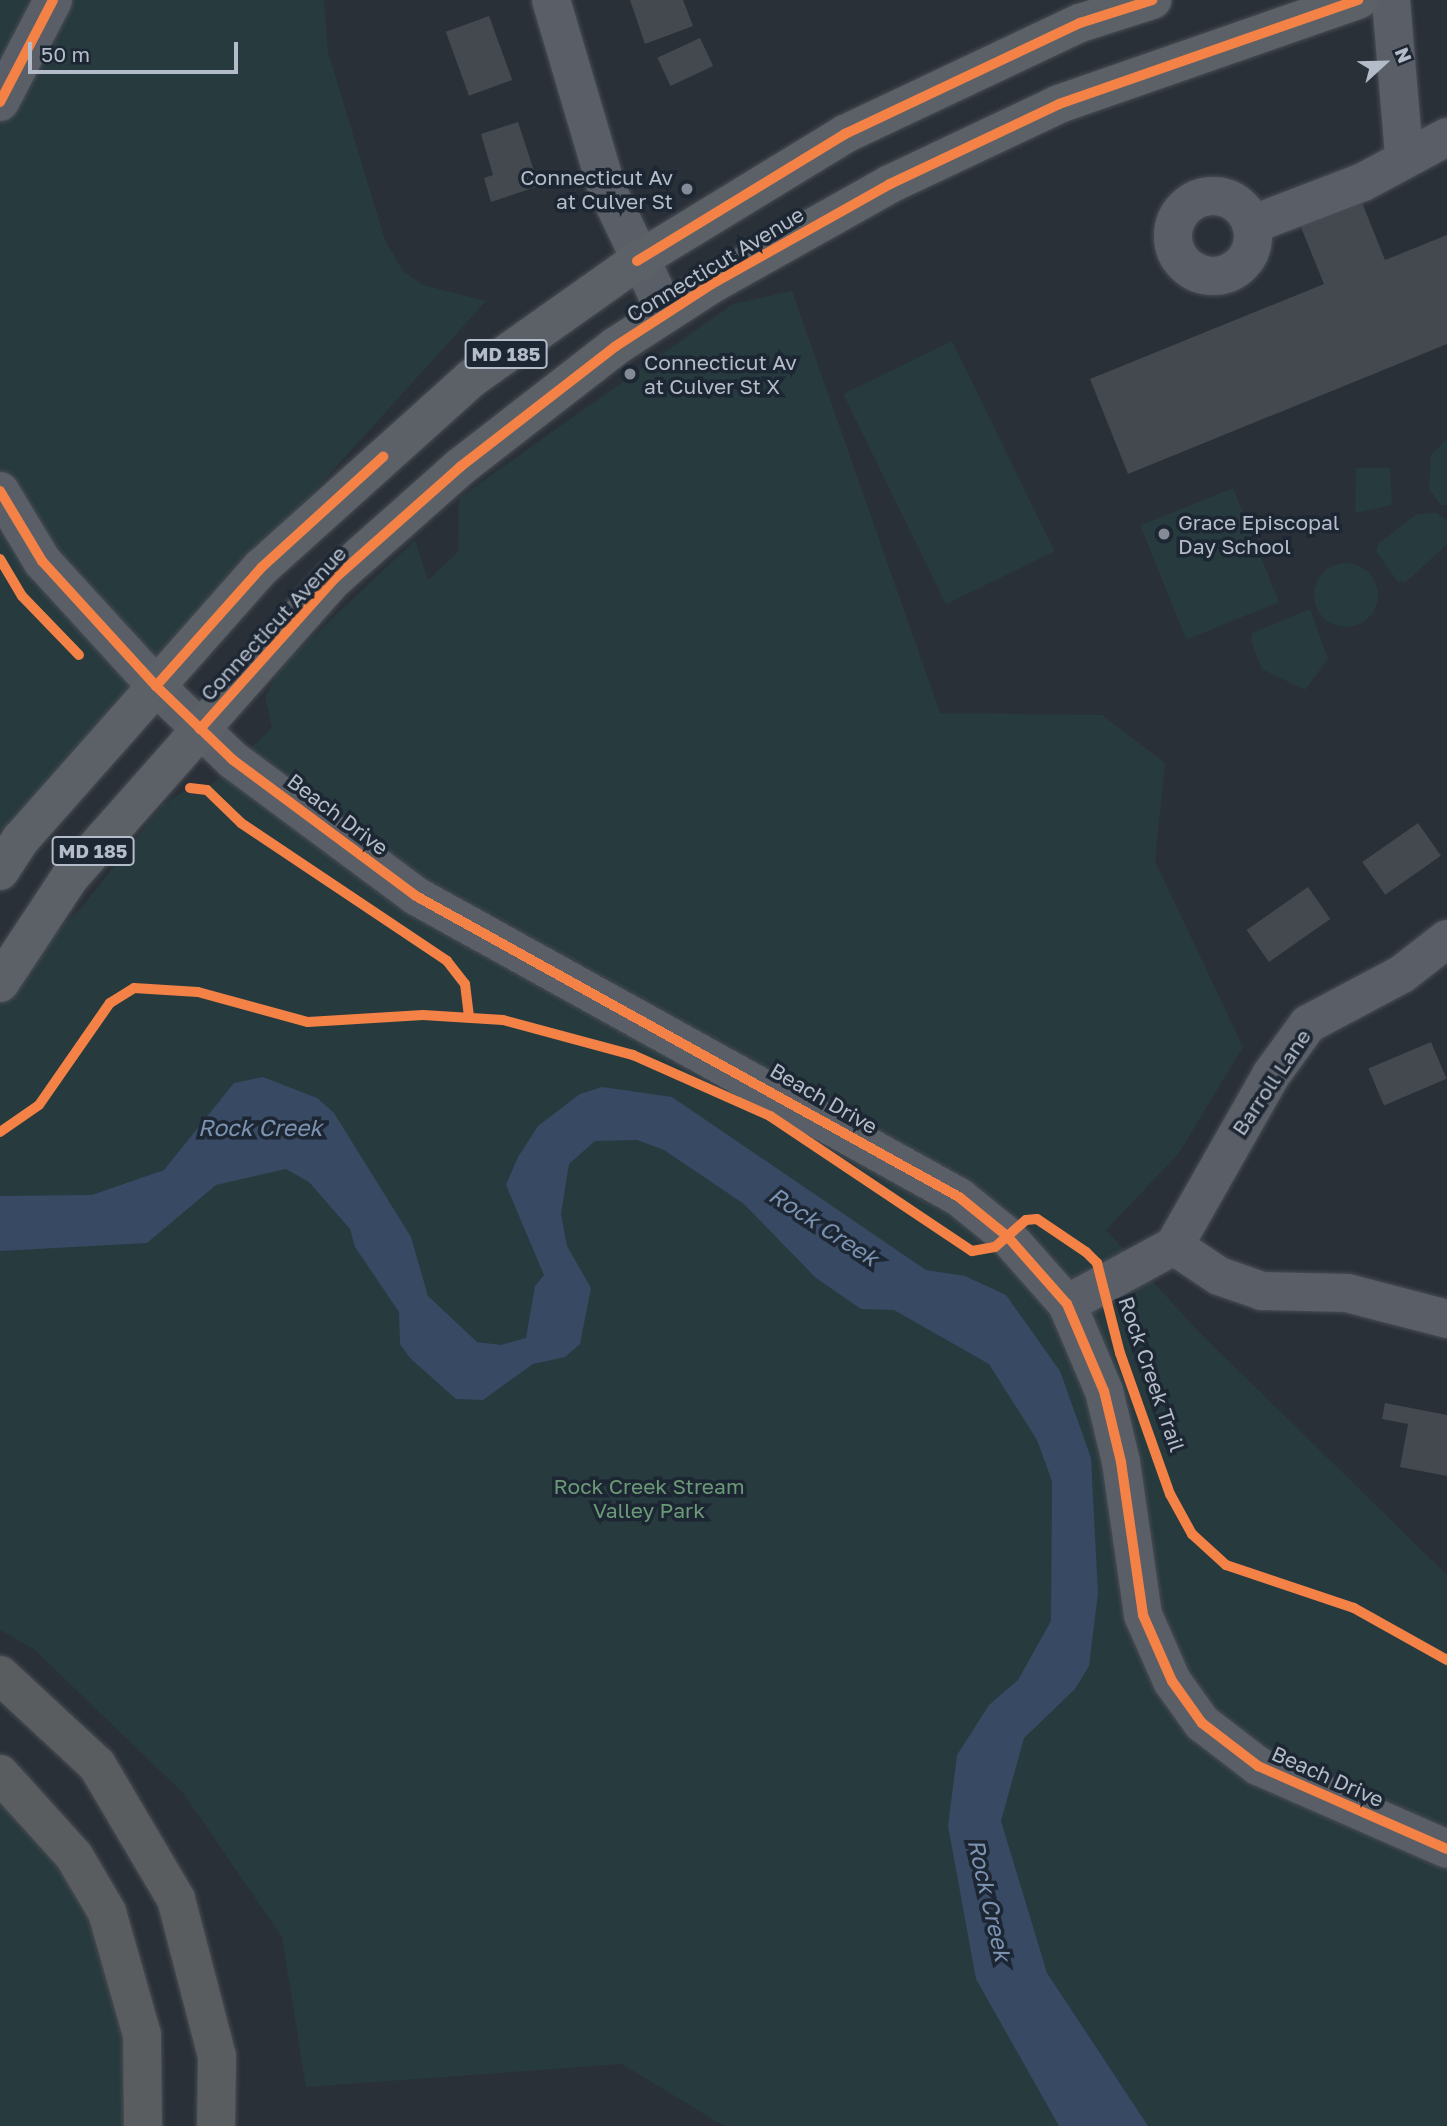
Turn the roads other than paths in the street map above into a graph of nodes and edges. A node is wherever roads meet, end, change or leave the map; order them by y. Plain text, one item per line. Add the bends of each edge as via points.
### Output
1 (53, 0) edge
2 (551, 0) edge
3 (1152, 0) edge
4 (1358, 0) edge
5 (1391, 0) edge
6 (0, 102) edge
7 (1447, 137) edge
8 (1404, 156) junction
9 (1251, 225) dead end
10 (637, 261) junction
11 (666, 313) junction
12 (0, 491) edge
13 (156, 687) junction
14 (200, 729) junction
15 (0, 871) edge
16 (1447, 939) edge
17 (0, 983) edge
18 (1174, 1246) junction
19 (1067, 1304) junction
20 (1447, 1319) edge
21 (0, 1675) edge
22 (0, 1774) edge
23 (1447, 1849) edge
24 (143, 2126) edge
25 (216, 2126) edge

1 - 6 street via 26,41
2 - 10 street via 607,189
3 - 10 main road, Connecticut Avenue / MD 185 via 1080,23 845,134
4 - 11 main road, Connecticut Avenue / MD 185 via 1059,104 890,184
5 - 8 street
7 - 8 street
8 - 9 street via 1363,181
10 - 11 street
10 - 13 main road, Connecticut Avenue / MD 185 via 472,378 262,567
11 - 14 main road, Connecticut Avenue / MD 185 via 460,467 344,570
12 - 13 street, Beach Drive via 42,561
13 - 14 street, Beach Drive
13 - 15 main road, Connecticut Avenue / MD 185
14 - 17 main road, Connecticut Avenue / MD 185 via 70,877
14 - 19 street, Beach Drive via 455,922 959,1197 1007,1236
16 - 18 street, Barroll Lane via 1402,974 1308,1024 1271,1075
18 - 19 street
18 - 20 street via 1219,1276 1262,1291 1346,1293
19 - 23 street, Beach Drive via 1104,1391 1121,1462 1143,1615 1172,1681 1202,1723 1258,1766
21 - 25 highway via 97,1765 176,1899 216,2056
22 - 24 highway via 74,1856 107,1912 142,2035

